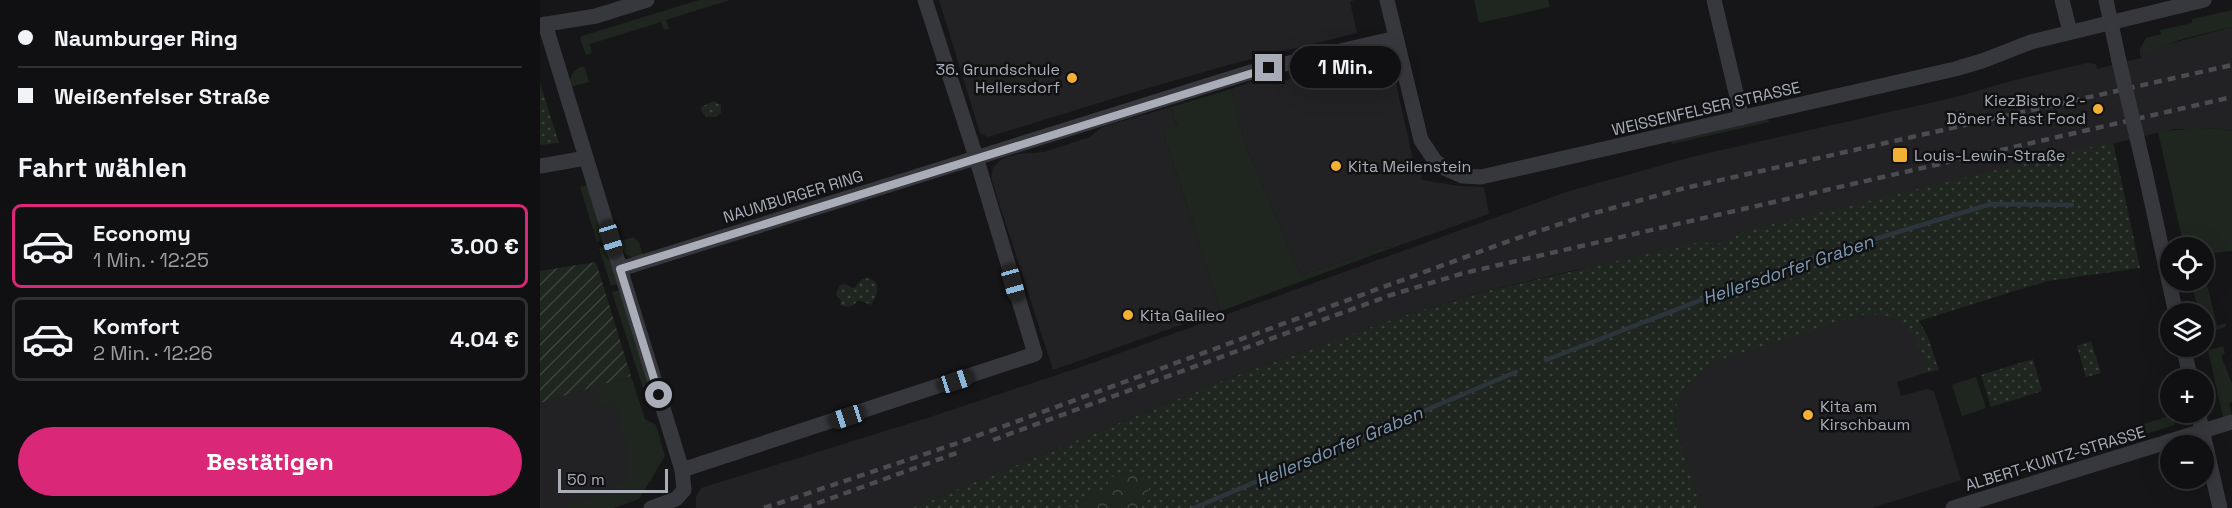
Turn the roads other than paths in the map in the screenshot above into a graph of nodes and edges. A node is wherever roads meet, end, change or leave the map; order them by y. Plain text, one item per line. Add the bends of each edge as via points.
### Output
1 (647, 0) edge
2 (925, 0) edge
3 (1387, 0) edge
4 (1714, 0) edge
5 (2062, 0) edge
6 (2106, 0) edge
7 (2204, 0) edge
8 (2110, 22) junction
9 (543, 25) edge
10 (2070, 32) junction
11 (1396, 38) junction
12 (1742, 118) junction
13 (976, 157) junction
14 (586, 158) junction
15 (540, 166) edge
16 (620, 269) junction
17 (2174, 303) edge
18 (2232, 422) edge
19 (2200, 423) edge
20 (2202, 431) junction
21 (682, 470) junction
22 (651, 508) edge
23 (1953, 508) edge
24 (2220, 508) edge

1 - 9 street via 596,16
2 - 13 street
3 - 11 street, WEISSENFELSER STRASSE
4 - 12 street
5 - 10 street
6 - 8 street
7 - 8 street, WEISSENFELSER STRASSE
8 - 10 street, WEISSENFELSER STRASSE
8 - 17 street, bridge
9 - 14 street
10 - 12 street, WEISSENFELSER STRASSE via 1955,69
11 - 12 street, WEISSENFELSER STRASSE via 1421,140 1436,161 1462,176 1481,177
11 - 13 street, NAUMBURGER RING via 1251,72
13 - 16 street, NAUMBURGER RING
13 - 21 street via 1035,354
14 - 15 street
14 - 16 street
16 - 21 street
18 - 20 street, ALBERT-KUNTZ-STRASSE
19 - 20 street
20 - 23 street, ALBERT-KUNTZ-STRASSE
20 - 24 street
21 - 22 street via 684,490 676,499

